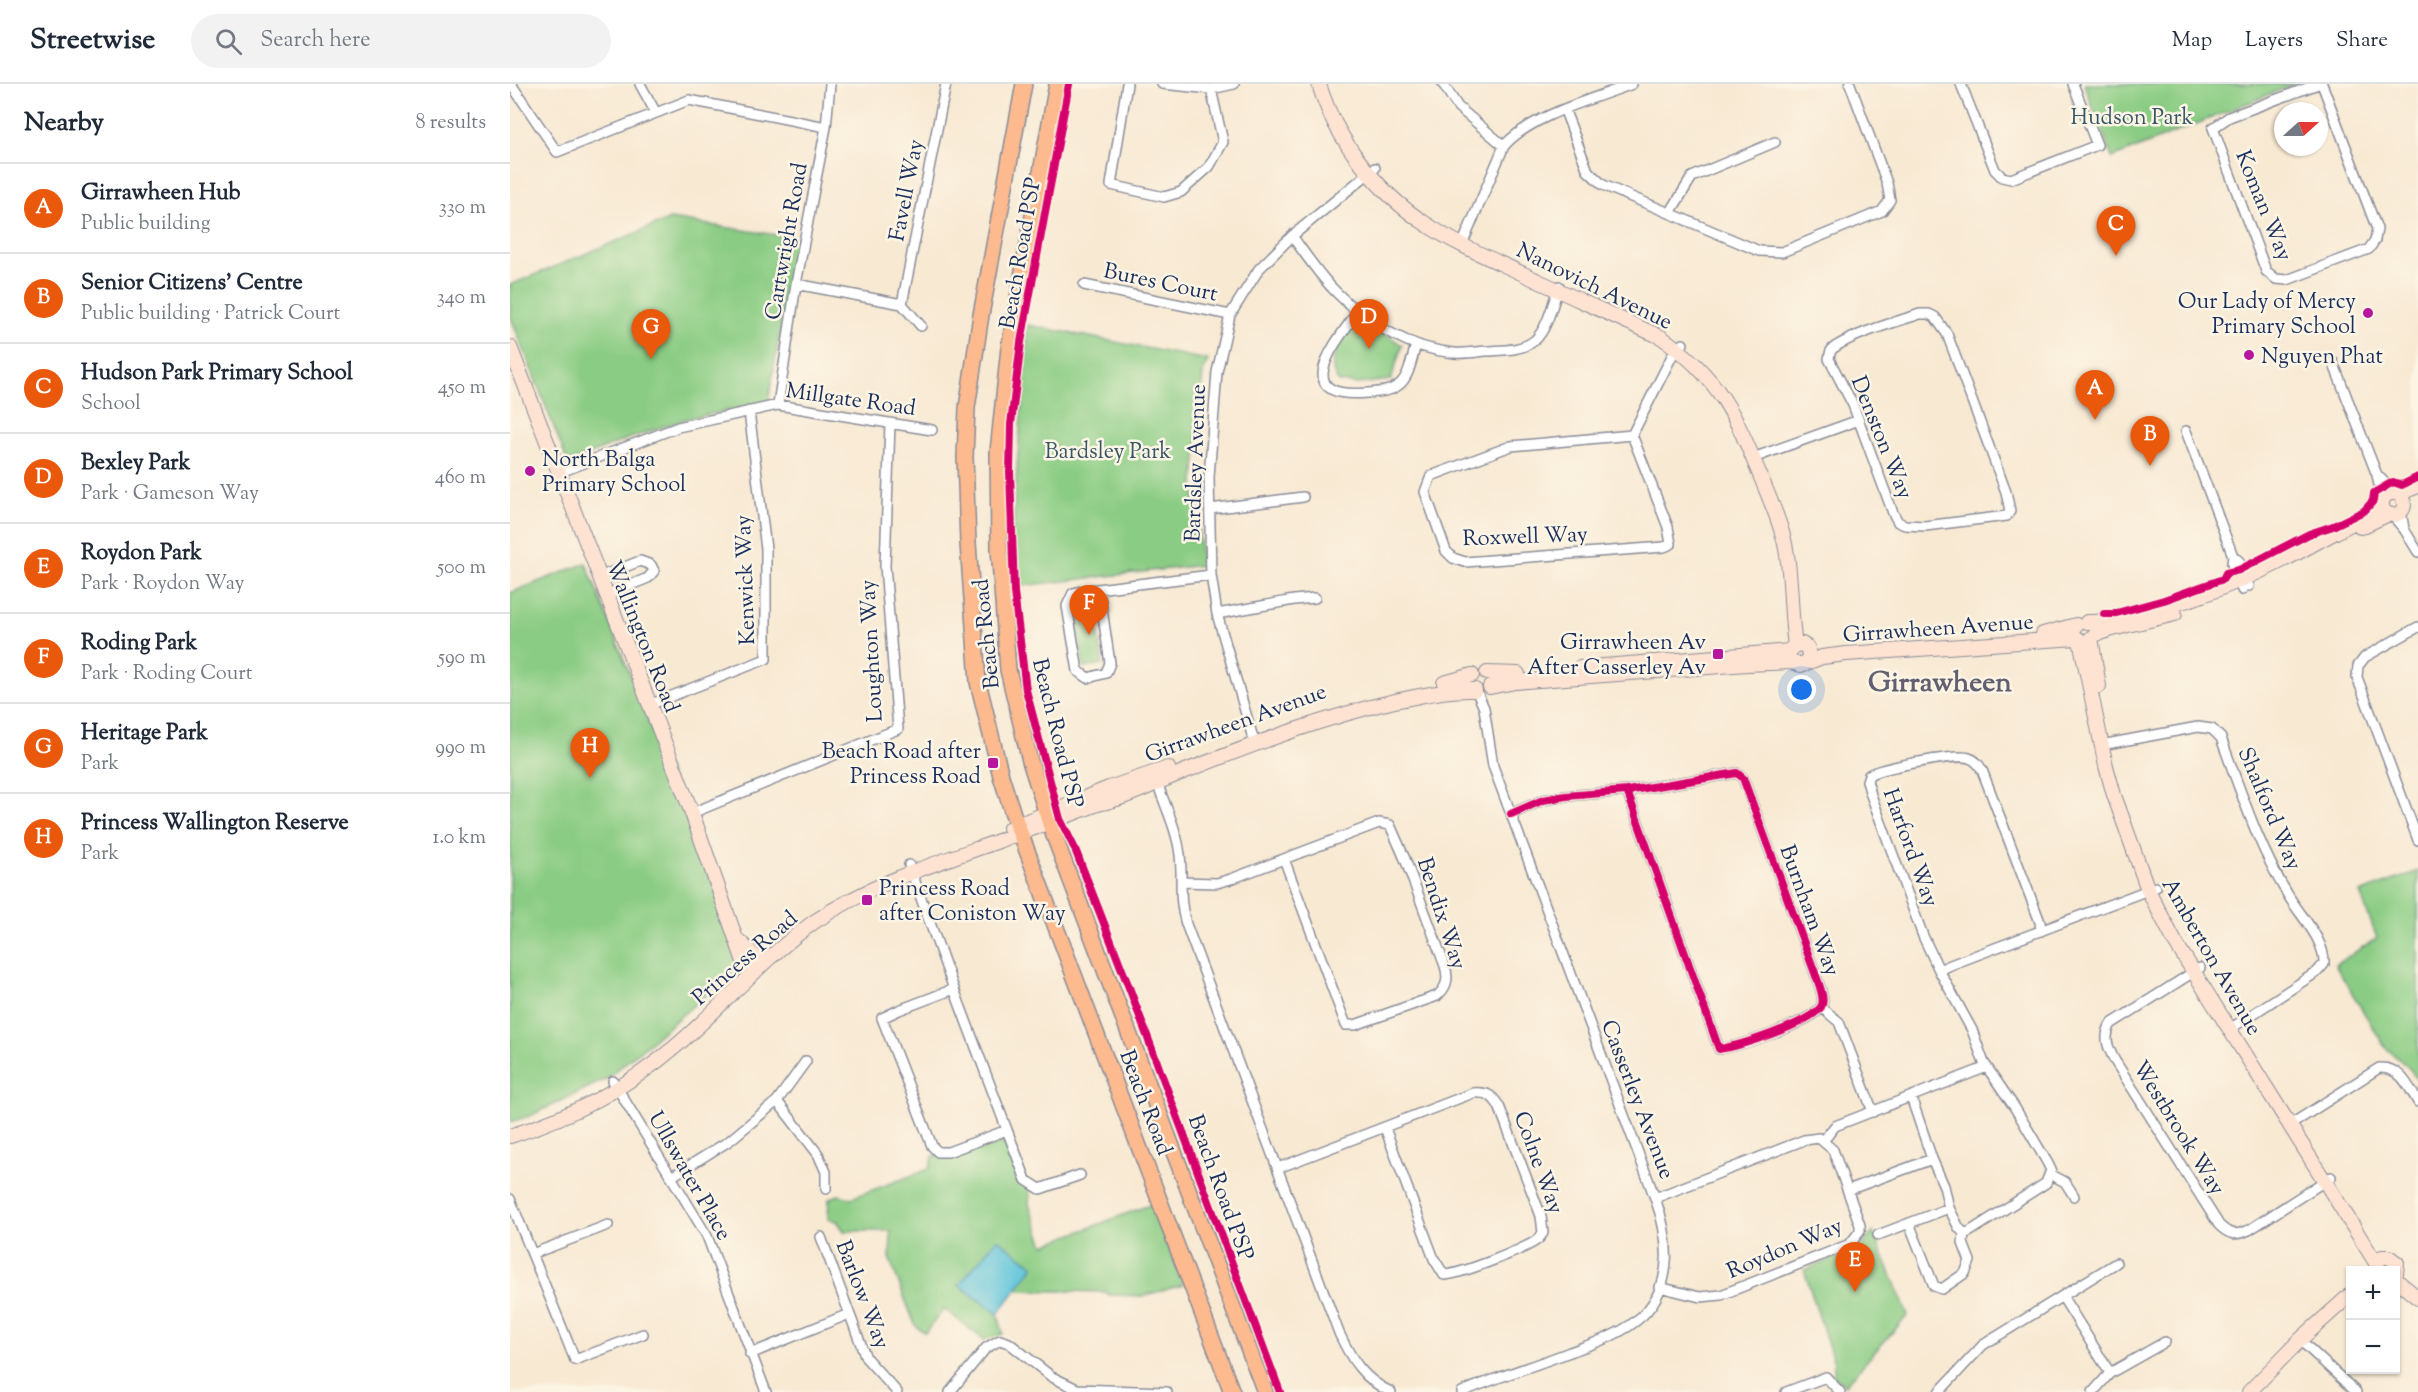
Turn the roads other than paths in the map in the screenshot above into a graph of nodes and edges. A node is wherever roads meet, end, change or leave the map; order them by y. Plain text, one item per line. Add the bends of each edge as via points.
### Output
1 (511, 84) edge
2 (640, 84) edge
3 (830, 84) edge
4 (946, 84) edge
5 (1024, 84) edge
6 (1057, 84) edge
7 (1127, 84) edge
8 (1162, 84) edge
9 (1234, 84) edge
10 (1319, 84) edge
11 (1328, 84) edge
12 (1443, 84) edge
13 (1632, 84) edge
14 (1850, 84) edge
15 (1961, 84) edge
16 (2073, 84) edge
17 (2320, 84) edge
18 (1211, 89) junction
19 (1565, 111) junction
20 (656, 113) junction
21 (826, 127) junction
22 (1775, 142) dead end
23 (1504, 146) junction
24 (1372, 170) junction
25 (1670, 213) junction
26 (1292, 236) junction
27 (1464, 241) junction
28 (796, 284) junction
29 (1084, 285) dead end
30 (1559, 286) junction
31 (902, 304) junction
32 (1358, 311) junction
33 (1230, 315) junction
34 (921, 326) dead end
35 (1416, 345) junction
36 (510, 347) edge
37 (1681, 347) junction
38 (2333, 362) dead end
39 (515, 373) edge
40 (777, 405) junction
41 (749, 411) junction
42 (1858, 420) junction
43 (890, 424) junction
44 (932, 430) dead end
45 (2186, 431) dead end
46 (1632, 435) junction
47 (1757, 457) junction
48 (558, 473) junction
49 (2418, 486) edge
50 (2418, 495) edge
51 (1303, 497) dead end
52 (2393, 505) junction
53 (1210, 508) junction
54 (2418, 552) edge
55 (1211, 574) junction
56 (598, 577) junction
57 (2244, 584) junction
58 (1099, 590) junction
59 (606, 595) junction
60 (1315, 598) dead end
61 (1217, 614) junction
62 (2418, 627) edge
63 (2084, 633) junction
64 (1798, 652) junction
65 (1483, 686) junction
66 (649, 705) junction
67 (1253, 741) junction
68 (2105, 744) junction
69 (1155, 778) junction
70 (1627, 791) junction
71 (692, 813) junction
72 (1511, 814) junction
73 (1048, 818) junction
74 (1019, 829) junction
75 (2418, 840) edge
76 (1284, 859) junction
77 (910, 869) junction
78 (1181, 882) junction
79 (2152, 889) junction
80 (2041, 931) junction
81 (756, 965) junction
82 (1939, 969) junction
83 (2197, 970) junction
84 (954, 989) junction
85 (1821, 1007) junction
86 (2233, 1027) junction
87 (806, 1061) dead end
88 (1987, 1067) junction
89 (616, 1084) junction
90 (1911, 1097) junction
91 (777, 1101) junction
92 (2418, 1102) edge
93 (1873, 1112) junction
94 (2293, 1123) junction
95 (510, 1128) edge
96 (1385, 1128) junction
97 (1007, 1130) junction
98 (510, 1136) edge
99 (1824, 1140) junction
100 (1932, 1159) junction
101 (1278, 1168) junction
102 (2050, 1174) junction
103 (1080, 1175) dead end
104 (671, 1177) junction
105 (2328, 1179) junction
106 (825, 1189) dead end
107 (1848, 1190) junction
108 (2074, 1196) dead end
109 (510, 1198) edge
110 (1655, 1198) junction
111 (1948, 1208) junction
112 (1910, 1223) junction
113 (608, 1225) dead end
114 (1964, 1233) junction
115 (1878, 1235) dead end
116 (821, 1237) dead end
117 (532, 1254) junction
118 (2116, 1263) dead end
119 (2378, 1264) edge
120 (2397, 1266) edge
121 (2400, 1277) edge
122 (2400, 1279) edge
123 (1659, 1287) junction
124 (2418, 1288) edge
125 (2062, 1296) junction
126 (2418, 1298) edge
127 (2346, 1299) edge
128 (2346, 1308) edge
129 (849, 1314) junction
130 (643, 1334) dead end
131 (2164, 1342) dead end
132 (2302, 1342) junction
133 (750, 1354) junction
134 (2110, 1373) junction
135 (766, 1392) edge
136 (897, 1392) edge
137 (950, 1392) edge
138 (1167, 1392) edge
139 (1232, 1392) edge
140 (1265, 1392) edge
141 (1391, 1392) edge
142 (1462, 1392) edge
143 (1786, 1392) edge
144 (1840, 1392) edge
145 (1940, 1392) edge
146 (2093, 1392) edge
147 (2249, 1392) edge
148 (2259, 1392) edge
149 (2356, 1392) edge

1 - 20 street via 557,152
2 - 20 street
3 - 21 street, Cartwright Road
4 - 31 street, Favell Way
5 - 74 main road, Beach Road via 981,315 965,456 978,682 1001,776
6 - 73 main road, Beach Road via 1009,348 998,452 999,548 1008,670
7 - 18 street via 1111,185 1164,197 1181,192 1209,167 1223,142
8 - 18 street
9 - 18 street
10 - 24 street, Nanovich Avenue via 1342,134
11 - 24 street, Nanovich Avenue via 1344,122
12 - 23 street via 1458,106
13 - 19 street
14 - 25 street via 1887,183 1890,200 1882,211 1782,252 1759,250
15 - 16 street via 1995,170 2011,179 2097,145
17 - 17 street, Koman Way via 2377,229 2375,240 2369,249 2287,280 2276,279 2266,271 2213,128 2229,117
19 - 23 street via 1524,128
19 - 25 street via 1588,171 1595,178
20 - 21 street via 689,100
21 - 28 street, Cartwright Road
22 - 25 street via 1692,177
23 - 27 street
24 - 26 street, Bardsley Avenue
24 - 27 street, Nanovich Avenue via 1408,211 1427,225
26 - 32 street via 1335,291
26 - 33 street, Bardsley Avenue via 1259,269
27 - 30 street, Nanovich Avenue
28 - 31 street
28 - 40 street, Cartwright Road
29 - 33 street, Bures Court
30 - 35 street via 1545,324 1529,344 1457,353
30 - 37 street, Nanovich Avenue
31 - 34 street
32 - 35 street
32 - 35 street via 1325,361 1324,382 1329,390 1351,394 1394,388 1407,373
33 - 53 street, Bardsley Avenue via 1212,409
36 - 39 street, Wallington Road
37 - 46 street via 1672,356
37 - 47 street, Nanovich Avenue via 1729,405
38 - 52 street
39 - 48 street, Wallington Road
40 - 41 street, Millgate Road
40 - 43 street, Millgate Road
41 - 48 street, Millgate Road via 678,427
41 - 66 street, Kenwick Way via 766,549 766,659
42 - 42 street, Denston Way via 1898,522 1914,526 2007,516 2010,511 2006,492 1952,346 1935,317 1920,314 1855,338 1830,352 1832,366
42 - 47 street
43 - 44 street, Millgate Road
43 - 71 street, Loughton Way via 885,566 898,729
45 - 57 street via 2233,556 2232,564
46 - 46 street, Roxwell Way via 1511,446 1431,476 1425,492 1446,551 1464,562 1671,544
47 - 64 street, Nanovich Avenue via 1785,543
48 - 56 street, Wallington Road
49 - 52 street, Girrawheen Avenue
50 - 52 street, Girrawheen Avenue
51 - 53 street
52 - 54 street
52 - 57 street, Girrawheen Avenue via 2285,571
53 - 55 street, Bardsley Avenue
55 - 58 street
55 - 61 street, Bardsley Avenue
56 - 59 street, Wallington Road
56 - 59 street via 640,561 651,565 654,571 648,578
57 - 63 street, Girrawheen Avenue via 2181,612
58 - 58 street via 1110,663 1106,673 1088,678 1078,671 1067,606 1073,594
59 - 66 street, Wallington Road
60 - 61 street
61 - 67 street, Bardsley Avenue
62 - 75 street via 2366,657 2358,666 2357,677
63 - 64 street, Girrawheen Avenue
63 - 68 street, Amberton Avenue
64 - 65 street, Girrawheen Avenue
65 - 67 street, Girrawheen Avenue via 1349,712
65 - 67 street, Girrawheen Avenue via 1470,682 1472,675 1340,706
65 - 72 street, Casserley Avenue via 1489,752
66 - 71 street, Wallington Road
67 - 69 street, Girrawheen Avenue
68 - 79 street, Amberton Avenue
68 - 86 street, Shalford Way via 2198,727 2217,733 2265,854 2322,948 2324,964 2317,972
69 - 73 street, Girrawheen Avenue via 1119,799
69 - 78 street via 1179,846
70 - 72 street, Burnham Way via 1543,800
70 - 85 street, Burnham Way via 1737,773 1743,778 1819,984
70 - 85 street, Burnham Way via 1719,1049 1804,1021
71 - 81 street, Wallington Road via 743,959
72 - 110 street, Casserley Avenue
73 - 74 street, Girrawheen Avenue
73 - 140 main road, Beach Road
74 - 77 street, Princess Road
74 - 139 main road, Beach Road
76 - 76 street, Bendix Way via 1346,1025 1442,992 1448,976 1445,966 1390,825 1379,823
76 - 78 street, Bendix Way via 1217,883
77 - 81 street, Princess Road via 860,886 835,900 784,935
77 - 84 street
78 - 101 street via 1180,902 1186,924
79 - 80 street
79 - 83 street, Amberton Avenue
80 - 82 street
80 - 82 street, Harford Way via 2034,904 1977,762 1954,757 1873,772 1867,781 1869,788 1923,936
81 - 89 street, Princess Road
82 - 88 street
83 - 86 street, Amberton Avenue
83 - 105 street, Westbrook Way via 2111,1024 2106,1032 2107,1042 2115,1061 2226,1232 2234,1235 2249,1230
84 - 97 street
84 - 97 street via 882,1018 886,1029 932,1146 938,1152 948,1152
85 - 93 street via 1839,1022
86 - 94 street, Amberton Avenue
87 - 91 street
88 - 90 street
88 - 102 street via 2048,1162
89 - 95 street, Princess Road via 559,1111
89 - 98 street, Princess Road via 562,1118
89 - 104 street, Ullswater Place
90 - 93 street
90 - 100 street
91 - 104 street via 729,1141
91 - 106 street via 818,1154 826,1172
92 - 94 street via 2398,1072 2379,1068
93 - 99 street via 1835,1126
94 - 105 street, Amberton Avenue
96 - 96 street, Colne Way via 1434,1259 1444,1275 1526,1246 1543,1233 1541,1216 1499,1106 1490,1095 1473,1094
96 - 101 street, Colne Way
97 - 103 street via 1026,1180 1033,1185 1040,1189
99 - 107 street, Roydon Way via 1833,1150
99 - 110 street via 1804,1140
100 - 107 street
100 - 111 street via 1944,1186
101 - 141 street via 1345,1346 1357,1367
102 - 108 street via 2065,1182
102 - 114 street via 2046,1183
104 - 133 street, Ullswater Place via 707,1236
105 - 119 street, Amberton Avenue
107 - 123 street, Roydon Way via 1860,1225 1860,1232 1850,1244 1710,1298
109 - 117 street
110 - 123 street, Casserley Avenue via 1668,1248
111 - 112 street
111 - 114 street
112 - 114 street via 1934,1286 1942,1289 1965,1273 1970,1261 1963,1243
112 - 115 street
113 - 117 street
116 - 129 street, Barlow Way
117 - 130 street via 575,1360
118 - 125 street
119 - 120 street, Amberton Avenue via 2389,1257
121 - 124 street
122 - 126 street
123 - 142 street, Casserley Avenue via 1644,1314 1615,1334
125 - 134 street
125 - 145 street via 1983,1344
127 - 132 street
128 - 132 street
129 - 133 street
129 - 136 street, Barlow Way via 866,1358
131 - 134 street
132 - 147 street
132 - 148 street
132 - 149 street
133 - 135 street, Ullswater Place
134 - 146 street
137 - 138 street via 986,1348 1000,1340 1052,1377 1077,1389
143 - 144 street via 1826,1377

